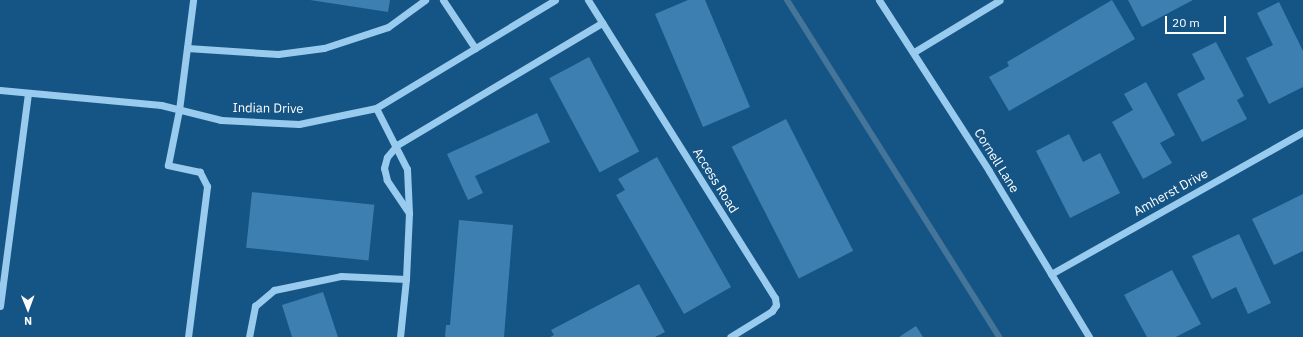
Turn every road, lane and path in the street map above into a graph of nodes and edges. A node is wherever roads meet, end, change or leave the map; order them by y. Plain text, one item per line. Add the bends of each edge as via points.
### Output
1 (194, 0) edge
2 (425, 0) edge
3 (443, 0) edge
4 (555, 0) edge
5 (588, 0) edge
6 (880, 0) edge
7 (1000, 0) edge
8 (602, 23) junction
9 (187, 48) junction
10 (475, 48) junction
11 (914, 52) junction
12 (0, 90) edge
13 (28, 94) junction
14 (376, 108) junction
15 (179, 110) junction
16 (1303, 132) edge
17 (397, 145) junction
18 (409, 213) junction
19 (1051, 274) junction
20 (406, 279) junction
21 (0, 306) edge
22 (188, 337) edge
23 (249, 337) edge
24 (400, 337) edge
25 (730, 337) edge
26 (1089, 337) edge

1 - 9 street
2 - 9 street via 388,27 324,48 278,54
3 - 10 street
4 - 10 street, Indian Drive
5 - 8 street, Access Road
6 - 11 street, Cornell Lane
7 - 11 street
8 - 17 street
8 - 25 street, Access Road via 775,298 776,305 772,311
9 - 15 street
10 - 14 street, Indian Drive
11 - 19 street, Cornell Lane
12 - 13 street, Indian Drive
13 - 15 street, Indian Drive via 161,105
13 - 21 street
14 - 15 street, Indian Drive via 299,124 221,120
14 - 17 street
15 - 22 street via 168,165 200,172 207,186
16 - 19 street, Amherst Drive
17 - 18 street via 406,169
17 - 18 street via 387,157 384,168 387,180
18 - 20 street
19 - 26 street, Cornell Lane
20 - 23 street via 341,276 274,290 255,306
20 - 24 street

